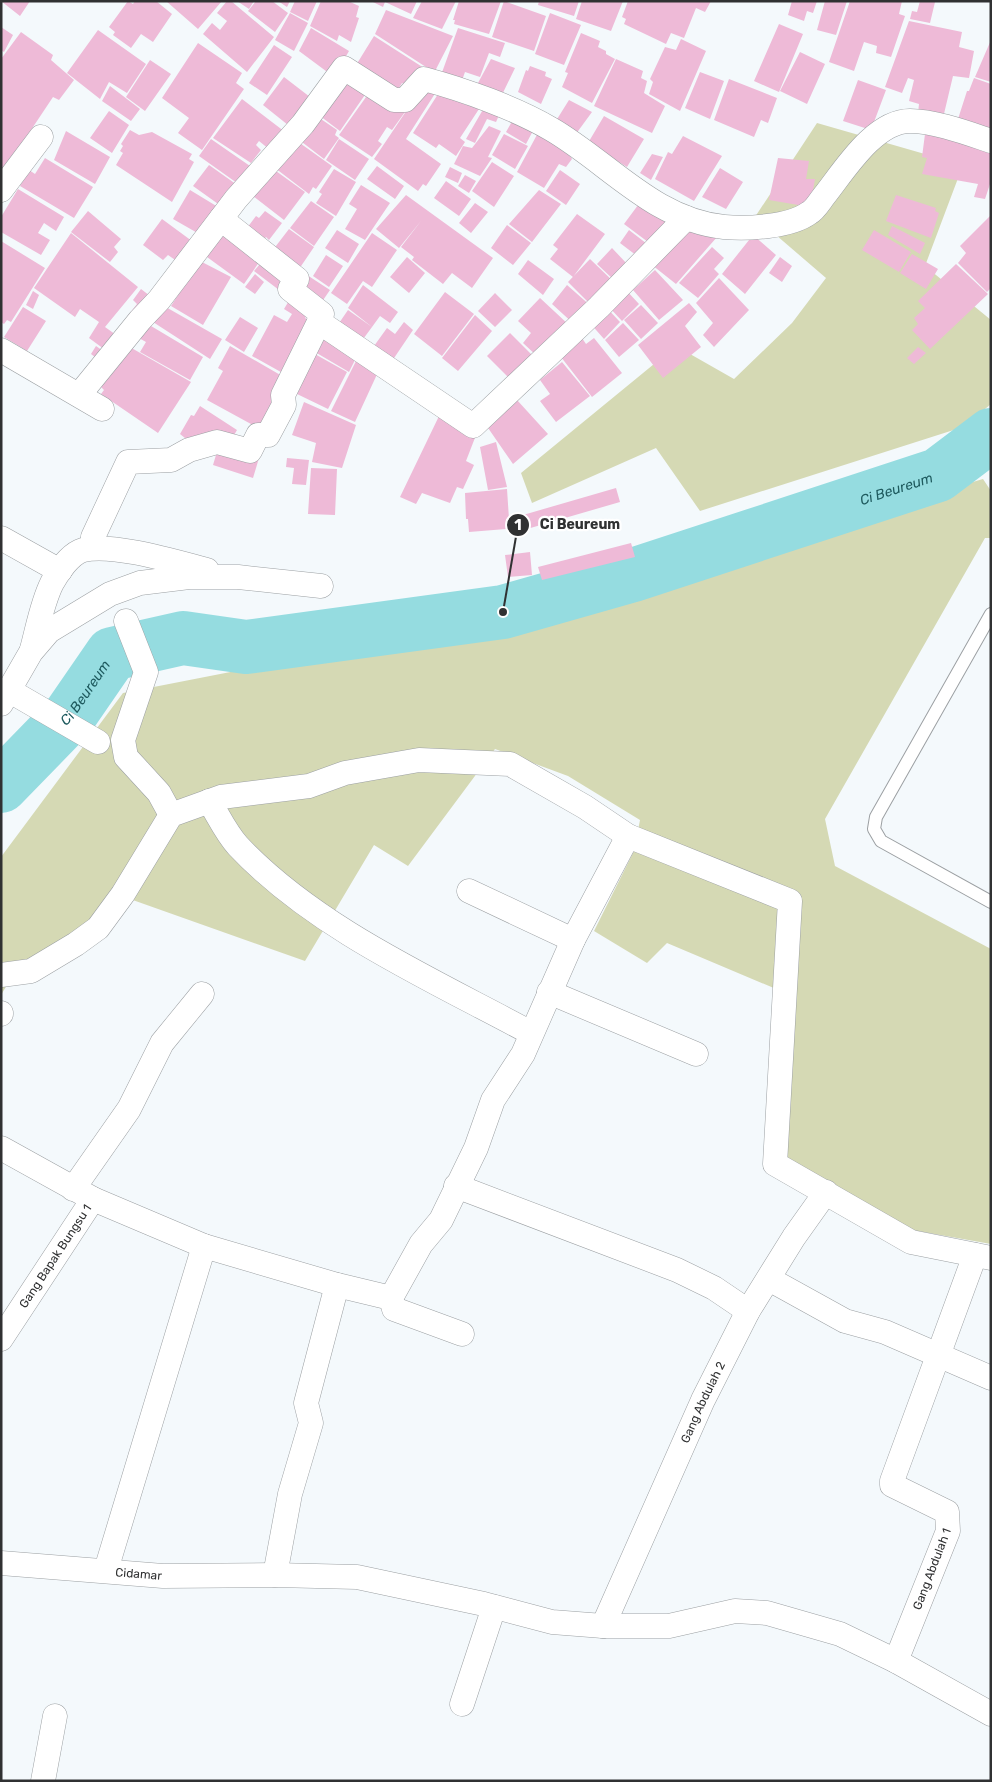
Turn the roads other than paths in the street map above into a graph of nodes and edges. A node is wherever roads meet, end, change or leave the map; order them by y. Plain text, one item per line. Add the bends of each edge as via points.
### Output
1 (42, 137) dead end
2 (991, 141) edge
3 (2, 187) edge
4 (686, 218) junction
5 (221, 219) junction
6 (319, 322) junction
7 (1, 350) edge
8 (79, 396) junction
9 (102, 409) dead end
10 (93, 537) dead end
11 (1, 538) edge
12 (60, 571) junction
13 (238, 577) junction
14 (321, 586) dead end
15 (991, 614) edge
16 (126, 621) dead end
17 (31, 652) junction
18 (11, 697) edge
19 (98, 742) dead end
20 (209, 801) junction
21 (171, 815) junction
22 (628, 836) junction
23 (469, 891) dead end
24 (991, 902) edge
25 (572, 940) junction
26 (1, 976) edge
27 (549, 992) junction
28 (202, 994) dead end
29 (531, 1033) junction
30 (696, 1054) dead end
31 (1, 1148) edge
32 (456, 1186) junction
33 (826, 1192) junction
34 (83, 1194) junction
35 (204, 1246) junction
36 (983, 1256) edge
37 (769, 1279) junction
38 (337, 1285) junction
39 (390, 1298) junction
40 (748, 1311) junction
41 (462, 1334) dead end
42 (1, 1339) edge
43 (939, 1355) junction
44 (991, 1378) edge
45 (1, 1563) edge
46 (106, 1570) junction
47 (275, 1575) junction
48 (494, 1607) junction
49 (603, 1626) junction
50 (896, 1661) junction
51 (462, 1704) dead end
52 (991, 1714) edge
53 (55, 1716) dead end
54 (44, 1781) edge

1 - 3 street
2 - 4 street via 961,131 909,121 887,128 869,139 810,213 758,227 724,227
4 - 5 street via 655,203 552,129 503,107 424,79 405,100 394,100 344,68 303,124
4 - 6 street via 599,308 473,426
5 - 6 street via 297,279 290,289 322,314
5 - 8 street
6 - 10 street via 283,394 284,405 268,435 258,435 250,451 217,442 189,450 171,460 128,462
7 - 8 street
8 - 9 street
11 - 12 street
12 - 13 street via 68,560 82,551 102,549 154,557
12 - 17 street via 44,603
13 - 14 street
13 - 17 street via 189,577 140,583 110,594 49,631
15 - 24 lane via 876,817 874,829 881,841
16 - 21 street via 146,672 123,740 126,757 159,793
17 - 18 street
18 - 19 street
20 - 21 street
20 - 22 street via 309,786 345,773 419,760 499,763 510,764
20 - 29 street via 236,844 270,877 338,927
21 - 26 street via 123,894 98,928 31,971
22 - 25 street
22 - 33 street via 790,901 775,1164
23 - 25 street
25 - 27 street
27 - 29 street
27 - 30 street
28 - 34 street, Gang Bapak Bungsu 1 via 162,1043
29 - 32 street via 524,1054 493,1100 476,1148
31 - 34 street
32 - 39 street via 440,1220 421,1244
32 - 40 street via 671,1267 714,1288
33 - 36 street via 911,1242
33 - 37 street, Gang Abdulah 2
34 - 35 street
34 - 42 street, Gang Bapak Bungsu 1
35 - 38 street
35 - 46 street
36 - 43 street
37 - 40 street, Gang Abdulah 2
37 - 43 street via 845,1320 885,1332
38 - 39 street
38 - 47 street via 306,1403 311,1423 290,1494
39 - 41 street via 394,1309
40 - 49 street, Gang Abdulah 2 via 703,1400
43 - 44 street
43 - 50 street, Gang Abdulah 1 via 892,1485 947,1512 948,1531
45 - 46 street, Cidamar
46 - 47 street, Cidamar via 195,1577
47 - 48 street, Cidamar via 357,1577
48 - 49 street, Cidamar via 552,1622
48 - 51 street
49 - 50 street, Cidamar via 669,1626 735,1611 767,1613 840,1634
50 - 52 street, Cidamar
53 - 54 street

